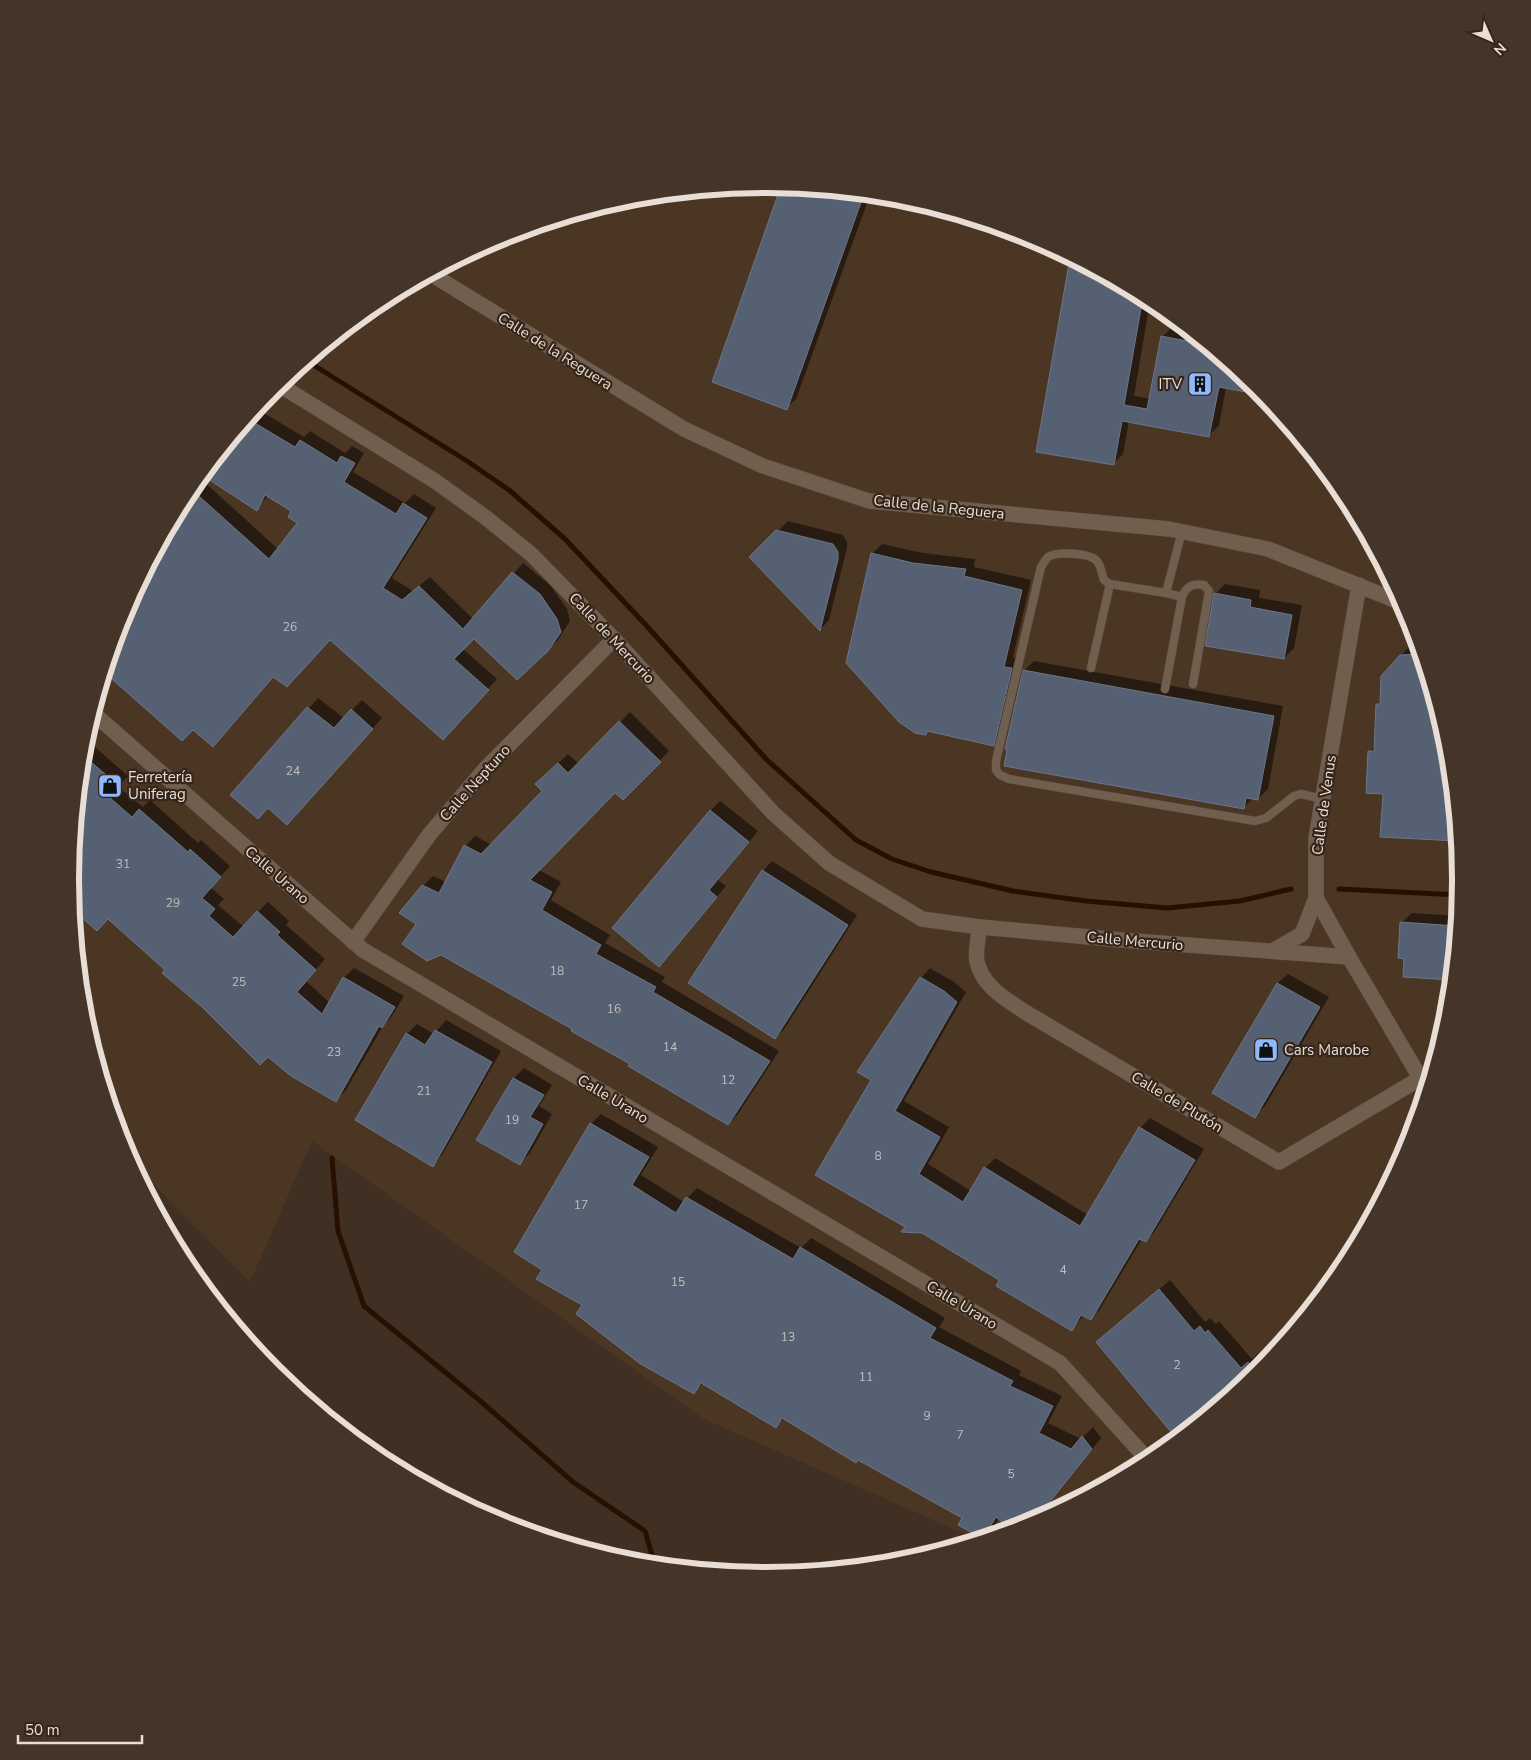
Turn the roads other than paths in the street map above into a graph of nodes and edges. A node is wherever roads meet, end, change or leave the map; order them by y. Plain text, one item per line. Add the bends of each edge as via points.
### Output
1 (437, 277) edge
2 (286, 389) edge
3 (1182, 531) junction
4 (1110, 584) junction
5 (1359, 586) junction
6 (1166, 593) junction
7 (1182, 597) junction
8 (1392, 599) edge
9 (614, 639) junction
10 (1091, 668) dead end
11 (1193, 684) dead end
12 (1165, 689) dead end
13 (98, 718) edge
14 (1323, 799) junction
15 (1316, 898) junction
16 (922, 919) joint
17 (980, 927) junction
18 (353, 942) junction
19 (1272, 951) junction
20 (1349, 956) junction
21 (1422, 1081) edge
22 (1421, 1084) edge
23 (1142, 1454) edge

1 - 3 street, Calle de la Reguera via 684,429 763,466 869,501
2 - 9 street, Calle de Mercurio via 485,517 532,554
3 - 5 street, Calle de la Reguera via 1268,549
3 - 6 lane
4 - 6 lane
4 - 10 lane
4 - 14 lane via 1104,580 1097,560 1090,556 1057,553 1046,558 1041,567 996,762 1000,776 1255,821 1266,818 1294,796 1301,794
5 - 8 street, Calle de la Reguera
5 - 14 street, Calle de Venus
6 - 7 lane
7 - 11 lane via 1188,587 1196,583 1209,591
7 - 12 lane
9 - 16 street, Calle de Mercurio via 773,813 829,864
9 - 18 street, Calle Neptuno via 485,769 429,835
13 - 18 street, Calle Urano
14 - 15 street, Calle de Venus via 1316,838
15 - 19 street via 1302,934
15 - 20 street, Calle de Venus
16 - 17 street, Calle Mercurio
17 - 19 street, Calle Mercurio
17 - 22 street, Calle de Plutón via 977,962 989,986 1001,996 1279,1162
18 - 23 street, Calle Urano via 1060,1364
19 - 20 street, Calle Mercurio
20 - 21 street, Calle de Venus

